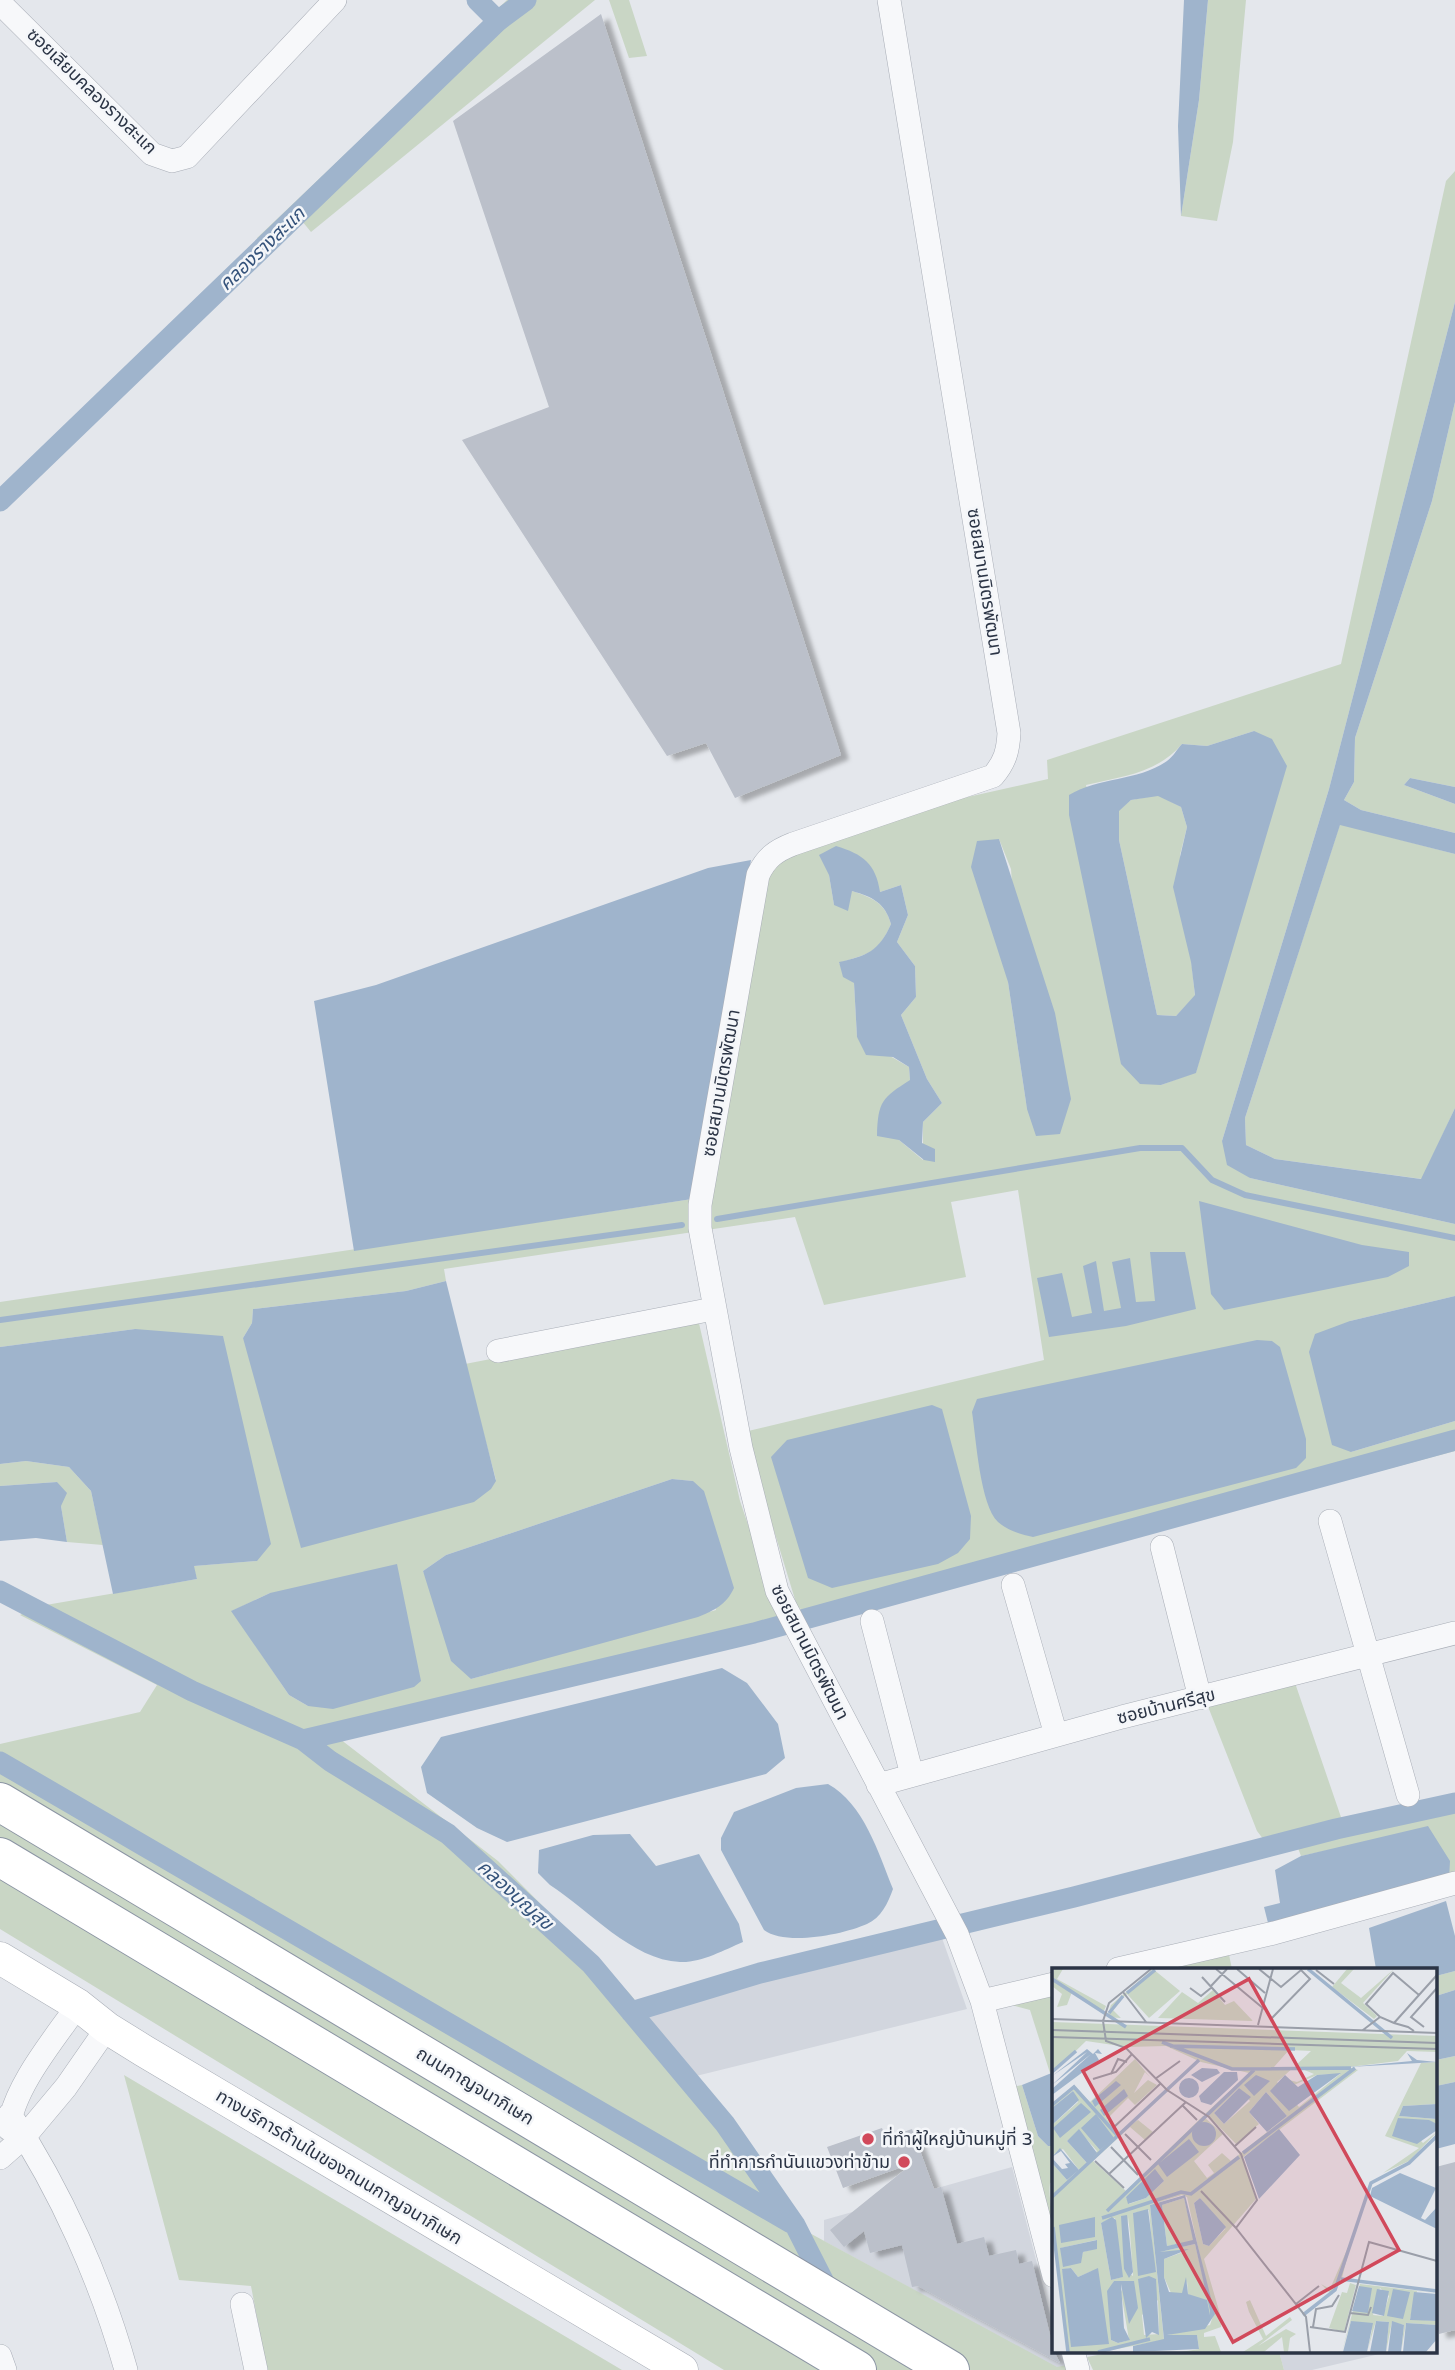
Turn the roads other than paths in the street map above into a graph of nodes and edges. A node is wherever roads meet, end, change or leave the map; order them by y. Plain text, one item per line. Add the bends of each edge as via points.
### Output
1 (335, 0) edge
2 (889, 0) edge
3 (0, 3) edge
4 (713, 1309) junction
5 (498, 1351) dead end
6 (1330, 1521) dead end
7 (1162, 1547) dead end
8 (1013, 1585) dead end
9 (872, 1621) dead end
10 (1455, 1633) edge
11 (1366, 1653) junction
12 (1200, 1698) junction
13 (1056, 1735) junction
14 (912, 1775) junction
15 (878, 1785) junction
16 (1408, 1795) dead end
17 (0, 1802) edge
18 (0, 1857) edge
19 (1455, 1883) edge
20 (0, 1958) edge
21 (1122, 1968) edge
22 (1052, 1984) edge
23 (982, 2001) junction
24 (78, 2005) junction
25 (107, 2028) junction
26 (11, 2148) edge
27 (1052, 2268) edge
28 (242, 2304) dead end
29 (1073, 2352) edge
30 (0, 2356) edge
31 (5, 2370) edge
32 (127, 2370) edge
33 (256, 2370) edge
34 (682, 2370) edge
35 (857, 2370) edge
36 (950, 2370) edge
37 (1078, 2370) edge

1 - 3 street, ซอยเลียบคลองรางสะแก via 187,157 173,160 152,154
2 - 4 street, ซอยสมานมิตรพัฒนา via 1008,749 993,776 793,844 764,862 758,875 700,1205 701,1249
4 - 5 street
4 - 15 street, ซอยสมานมิตรพัฒนา via 777,1591
6 - 11 street
7 - 12 street
8 - 13 street
9 - 14 street
10 - 11 street, ซอยบ้านศรีสุข
11 - 12 street, ซอยบ้านศรีสุข
11 - 16 street
12 - 13 street, ซอยบ้านศรีสุข
13 - 14 street, ซอยบ้านศรีสุข
14 - 15 street, ซอยบ้านศรีสุข
15 - 23 street, ซอยสมานมิตรพัฒนา via 953,1927
17 - 36 highway, ถนนกาญจนาภิเษก
18 - 35 highway
19 - 21 street via 1274,1933
20 - 24 main road, ทางบริการด้านในของถนนกาญจนาภิเษก
22 - 23 street
23 - 27 street, ซอยสมานมิตรพัฒนา
24 - 25 main road, ทางบริการด้านในของถนนกาญจนาภิเษก
24 - 26 street via 10,2114
25 - 26 street via 66,2087
25 - 34 main road, ทางบริการด้านในของถนนกาญจนาภิเษก
26 - 32 street via 52,2183 113,2321
28 - 33 street
29 - 37 street
30 - 31 street

